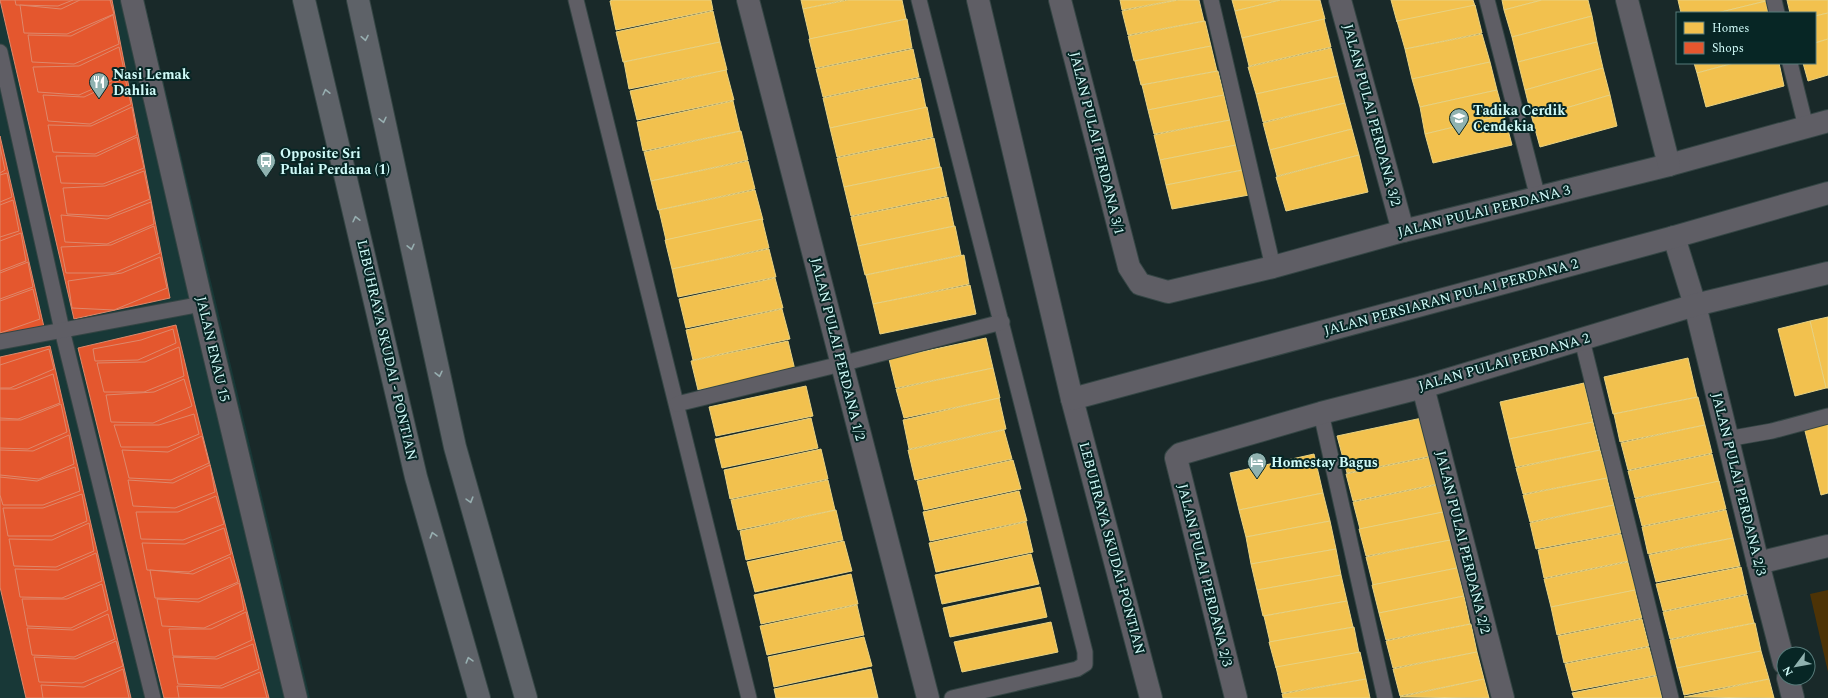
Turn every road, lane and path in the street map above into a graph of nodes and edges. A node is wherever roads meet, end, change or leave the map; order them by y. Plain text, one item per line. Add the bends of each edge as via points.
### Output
1 (132, 0) edge
2 (304, 0) edge
3 (358, 0) edge
4 (576, 0) edge
5 (748, 0) edge
6 (919, 0) edge
7 (978, 0) edge
8 (1060, 0) edge
9 (1211, 0) edge
10 (1340, 0) edge
11 (1487, 0) edge
12 (1627, 0) edge
13 (1774, 0) edge
14 (1777, 12) edge
15 (0, 52) edge
16 (1790, 64) edge
17 (1828, 121) edge
18 (1806, 127) junction
19 (1669, 165) junction
20 (1828, 193) edge
21 (1538, 198) junction
22 (1403, 231) junction
23 (1674, 237) junction
24 (1273, 267) junction
25 (1828, 273) edge
26 (1140, 284) joint
27 (202, 304) junction
28 (1695, 305) junction
29 (1002, 322) junction
30 (62, 330) junction
31 (1582, 340) junction
32 (0, 342) edge
33 (841, 364) junction
34 (1424, 387) junction
35 (1072, 399) junction
36 (677, 404) junction
37 (1321, 413) junction
38 (1828, 416) edge
39 (1728, 439) junction
40 (1180, 454) joint
41 (1828, 546) edge
42 (1758, 563) junction
43 (1780, 646) edge
44 (1790, 686) edge
45 (153, 698) edge
46 (296, 698) edge
47 (479, 698) edge
48 (526, 698) edge
49 (749, 698) edge
50 (928, 698) edge
51 (952, 698) edge
52 (1151, 698) edge
53 (1236, 698) edge
54 (1385, 698) edge
55 (1504, 698) edge
56 (1672, 698) edge
57 (1793, 698) edge

1 - 27 street, JALAN ENAU 15
47 -> 2 highway, LEBUHRAYA SKUDAI - PONTIAN via 416,477
3 -> 48 highway via 455,447
4 - 36 lane
5 - 33 street, JALAN PULAI PERDANA 1/2
6 - 29 lane
7 - 35 street, LEBUHRAYA SKUDAI-PONTIAN
8 - 26 street, JALAN PULAI PERDANA 3/1 via 1129,267
9 - 24 lane
10 - 22 street, JALAN PULAI PERDANA 3/2
11 - 21 lane
12 - 19 street
13 - 14 lane
15 - 30 lane
16 - 18 lane
17 - 18 street, JALAN PULAI PERDANA 3
18 - 19 street, JALAN PULAI PERDANA 3
19 - 21 street, JALAN PULAI PERDANA 3
20 - 23 street, JALAN PERSIARAN PULAI PERDANA 2
21 - 22 street, JALAN PULAI PERDANA 3
22 - 24 street, JALAN PULAI PERDANA 3
23 - 28 street, JALAN PULAI PERDANA 2/3
23 - 35 street, JALAN PERSIARAN PULAI PERDANA 2
24 - 26 street, JALAN PULAI PERDANA 3 via 1168,292
25 - 28 street, JALAN PULAI PERDANA 2
27 - 30 lane
27 - 46 street, JALAN ENAU 15
28 - 31 street, JALAN PULAI PERDANA 2
28 - 39 street, JALAN PULAI PERDANA 2/3
29 - 33 lane
29 - 51 lane via 1085,652 1085,664 1077,669
30 - 32 lane
30 - 45 lane
31 - 34 street, JALAN PULAI PERDANA 2
31 - 56 lane
33 - 36 lane
33 - 50 street, JALAN PULAI PERDANA 1/2
34 - 37 street, JALAN PULAI PERDANA 2
34 - 55 street, JALAN PULAI PERDANA 2/2
35 - 52 street, LEBUHRAYA SKUDAI-PONTIAN
36 - 49 lane
37 - 40 street, JALAN PULAI PERDANA 2
37 - 54 lane
38 - 39 lane via 1772,431
39 - 42 street, JALAN PULAI PERDANA 2/3
40 - 53 street, JALAN PULAI PERDANA 2/3 via 1176,458
41 - 42 street
42 - 43 street, JALAN PULAI PERDANA 2/3
44 - 57 street

